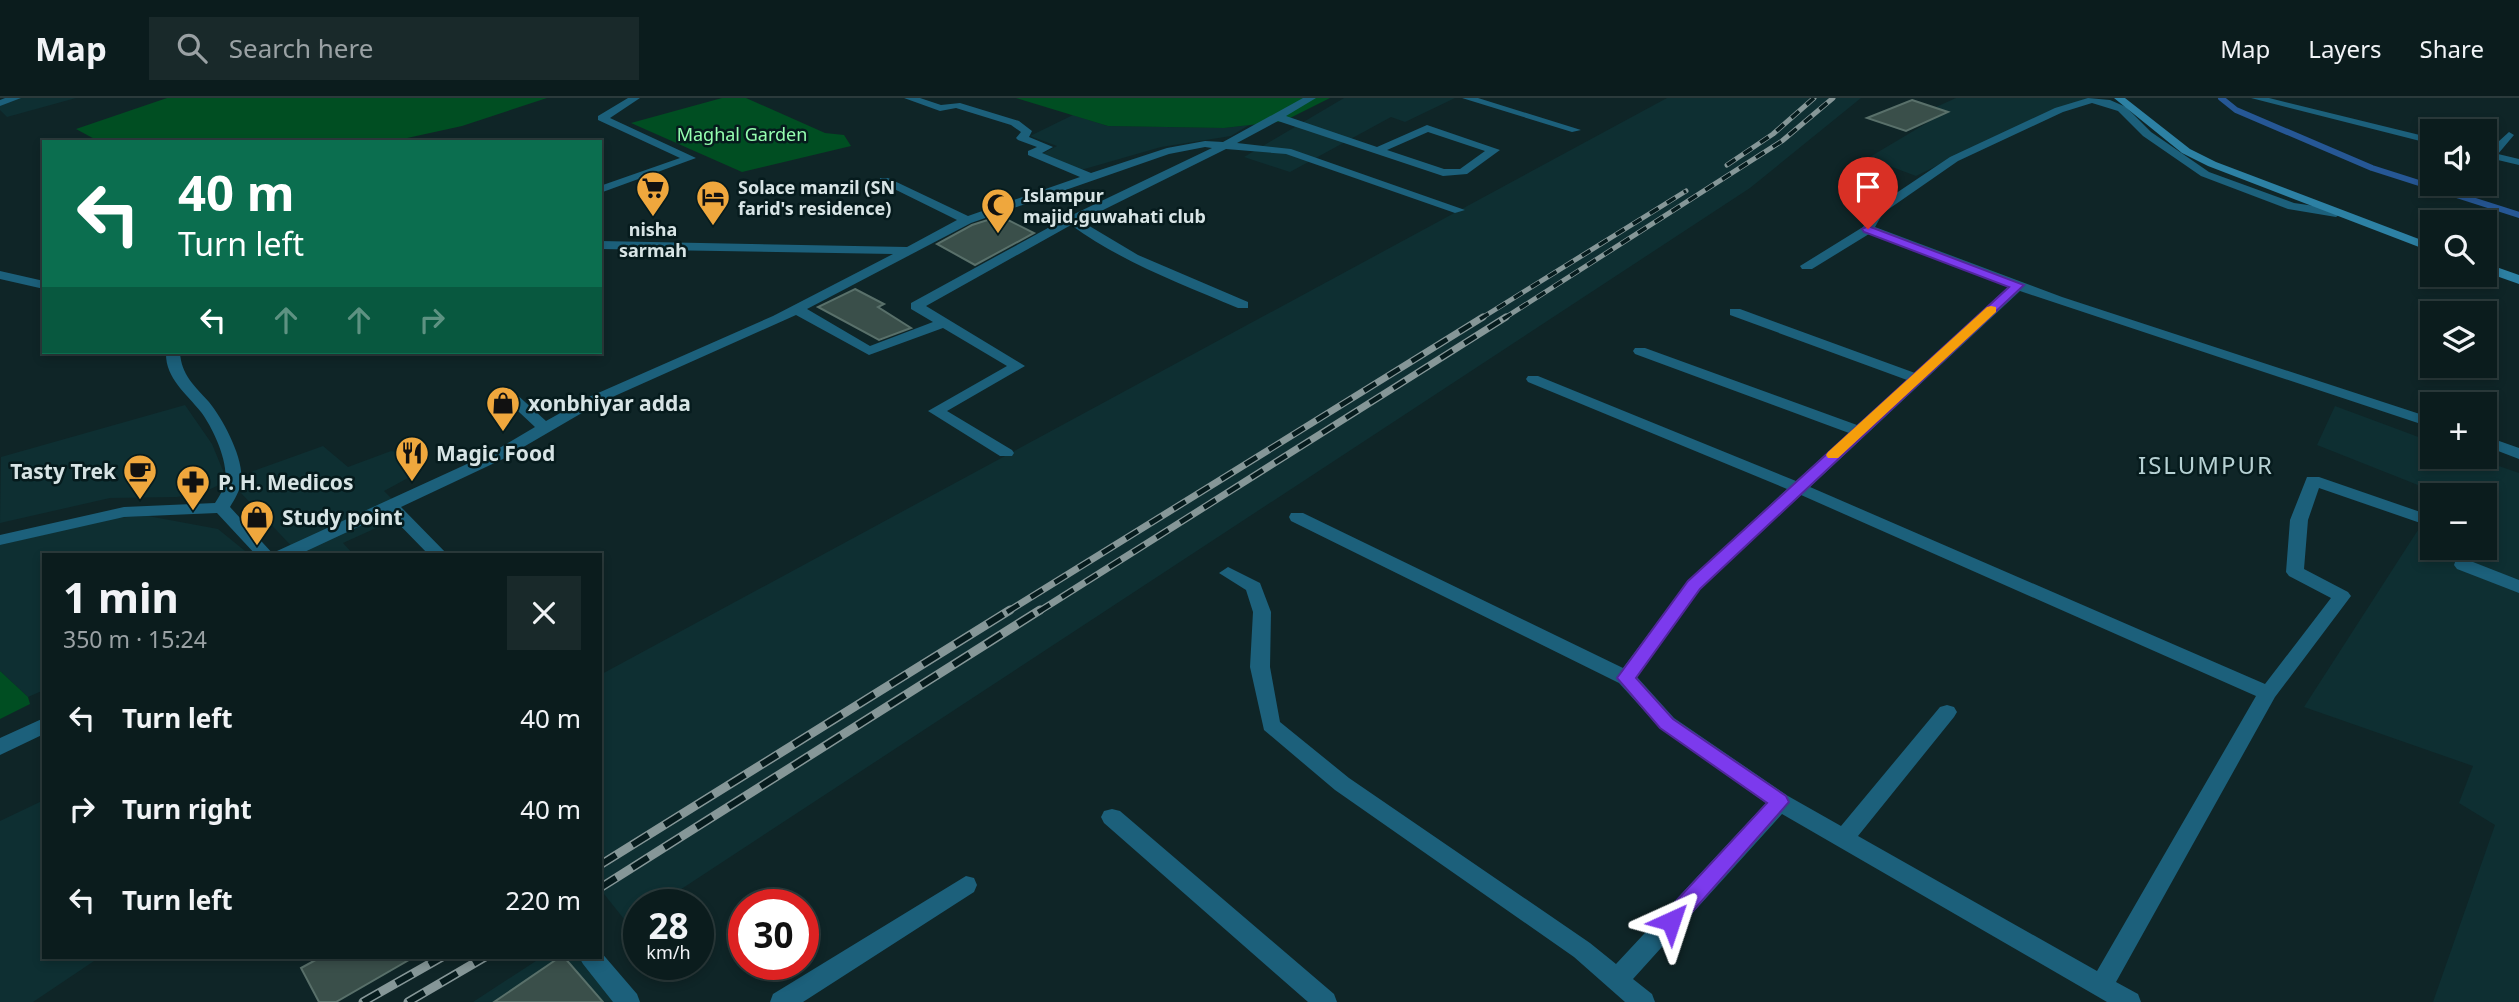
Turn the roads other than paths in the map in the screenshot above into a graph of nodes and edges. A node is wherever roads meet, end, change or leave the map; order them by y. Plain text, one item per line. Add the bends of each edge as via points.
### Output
1 (16, 98) edge
2 (635, 98) edge
3 (909, 98) edge
4 (1311, 98) edge
5 (1467, 98) edge
6 (2119, 98) edge
7 (2256, 98) edge
8 (0, 103) edge
9 (1277, 117) junction
10 (1576, 130) dead end
11 (2509, 135) dead end
12 (2420, 138) edge
13 (1227, 144) junction
14 (2497, 146) edge
15 (1377, 151) junction
16 (2497, 156) edge
17 (2519, 162) edge
18 (1090, 177) junction
19 (884, 180) dead end
20 (602, 189) edge
21 (1459, 210) dead end
22 (2336, 213) junction
23 (967, 220) junction
24 (1072, 220) junction
25 (1868, 229) junction
26 (602, 244) edge
27 (2420, 244) edge
28 (905, 250) junction
29 (1807, 265) dead end
30 (2497, 272) edge
31 (0, 275) edge
32 (2519, 280) edge
33 (42, 285) edge
34 (2018, 285) junction
35 (1243, 305) dead end
36 (796, 309) junction
37 (1735, 312) dead end
38 (943, 323) junction
39 (1640, 351) dead end
40 (173, 354) edge
41 (1915, 378) junction
42 (1533, 379) dead end
43 (509, 395) dead end
44 (2420, 419) edge
45 (545, 428) junction
46 (1859, 431) junction
47 (2497, 446) edge
48 (1006, 453) dead end
49 (2519, 454) edge
50 (1798, 488) junction
51 (389, 505) junction
52 (221, 508) junction
53 (1297, 517) dead end
54 (2420, 518) edge
55 (0, 540) edge
56 (264, 553) edge
57 (287, 553) edge
58 (437, 553) edge
59 (2465, 560) edge
60 (1228, 573) dead end
61 (2519, 587) edge
62 (1626, 678) junction
63 (2268, 693) junction
64 (1947, 712) dead end
65 (42, 726) edge
66 (0, 747) edge
67 (1780, 802) junction
68 (1112, 817) dead end
69 (1843, 839) junction
70 (966, 885) dead end
71 (593, 959) edge
72 (1617, 980) junction
73 (2101, 986) junction
74 (628, 1002) edge
75 (782, 1002) edge
76 (1325, 1002) edge
77 (1643, 1002) edge
78 (2129, 1002) edge

1 - 8 street
2 - 20 street via 602,118 690,158
3 - 18 street via 940,108 956,105 1015,123 1027,131 1022,138 1047,147 1032,153
4 - 9 street
5 - 10 street
6 - 22 main road via 2186,150
7 - 12 street
9 - 13 street
9 - 15 street
11 - 14 street
13 - 18 street via 1167,151
13 - 21 street via 1287,151
13 - 24 street
15 - 15 street via 1455,173 1494,150 1427,128
16 - 17 street
18 - 23 street
19 - 23 street
22 - 25 street via 2292,206 2205,174 2147,134 2122,109 2092,100 2059,110 1954,159 1878,211
22 - 27 main road
23 - 28 street
24 - 35 street via 1132,259
24 - 38 street via 916,306
25 - 29 street
25 - 34 street
26 - 28 street
28 - 36 street
30 - 32 main road
31 - 33 street
34 - 41 street
34 - 44 street
36 - 38 street via 869,351
36 - 45 street via 594,400
37 - 41 street
38 - 48 street via 1017,366 936,411
39 - 46 street
40 - 52 street via 177,373 208,411 231,459 234,481
41 - 46 street
42 - 50 street
43 - 45 street
45 - 51 street via 497,456
46 - 50 street
47 - 49 street
50 - 62 street via 1694,585
50 - 63 street
51 - 57 street
51 - 58 street
52 - 55 street via 124,512
52 - 56 street
53 - 62 street
54 - 63 street via 2313,480 2299,520 2295,572 2342,596
59 - 61 street via 2463,565
60 - 72 street via 1254,587 1262,612 1260,667 1271,725 1342,784 1582,950
62 - 67 street via 1667,723
63 - 73 street
64 - 69 street
65 - 66 street
67 - 69 street
67 - 72 street
68 - 76 street
69 - 73 street
70 - 75 street
71 - 74 street
72 - 77 street
73 - 78 street

